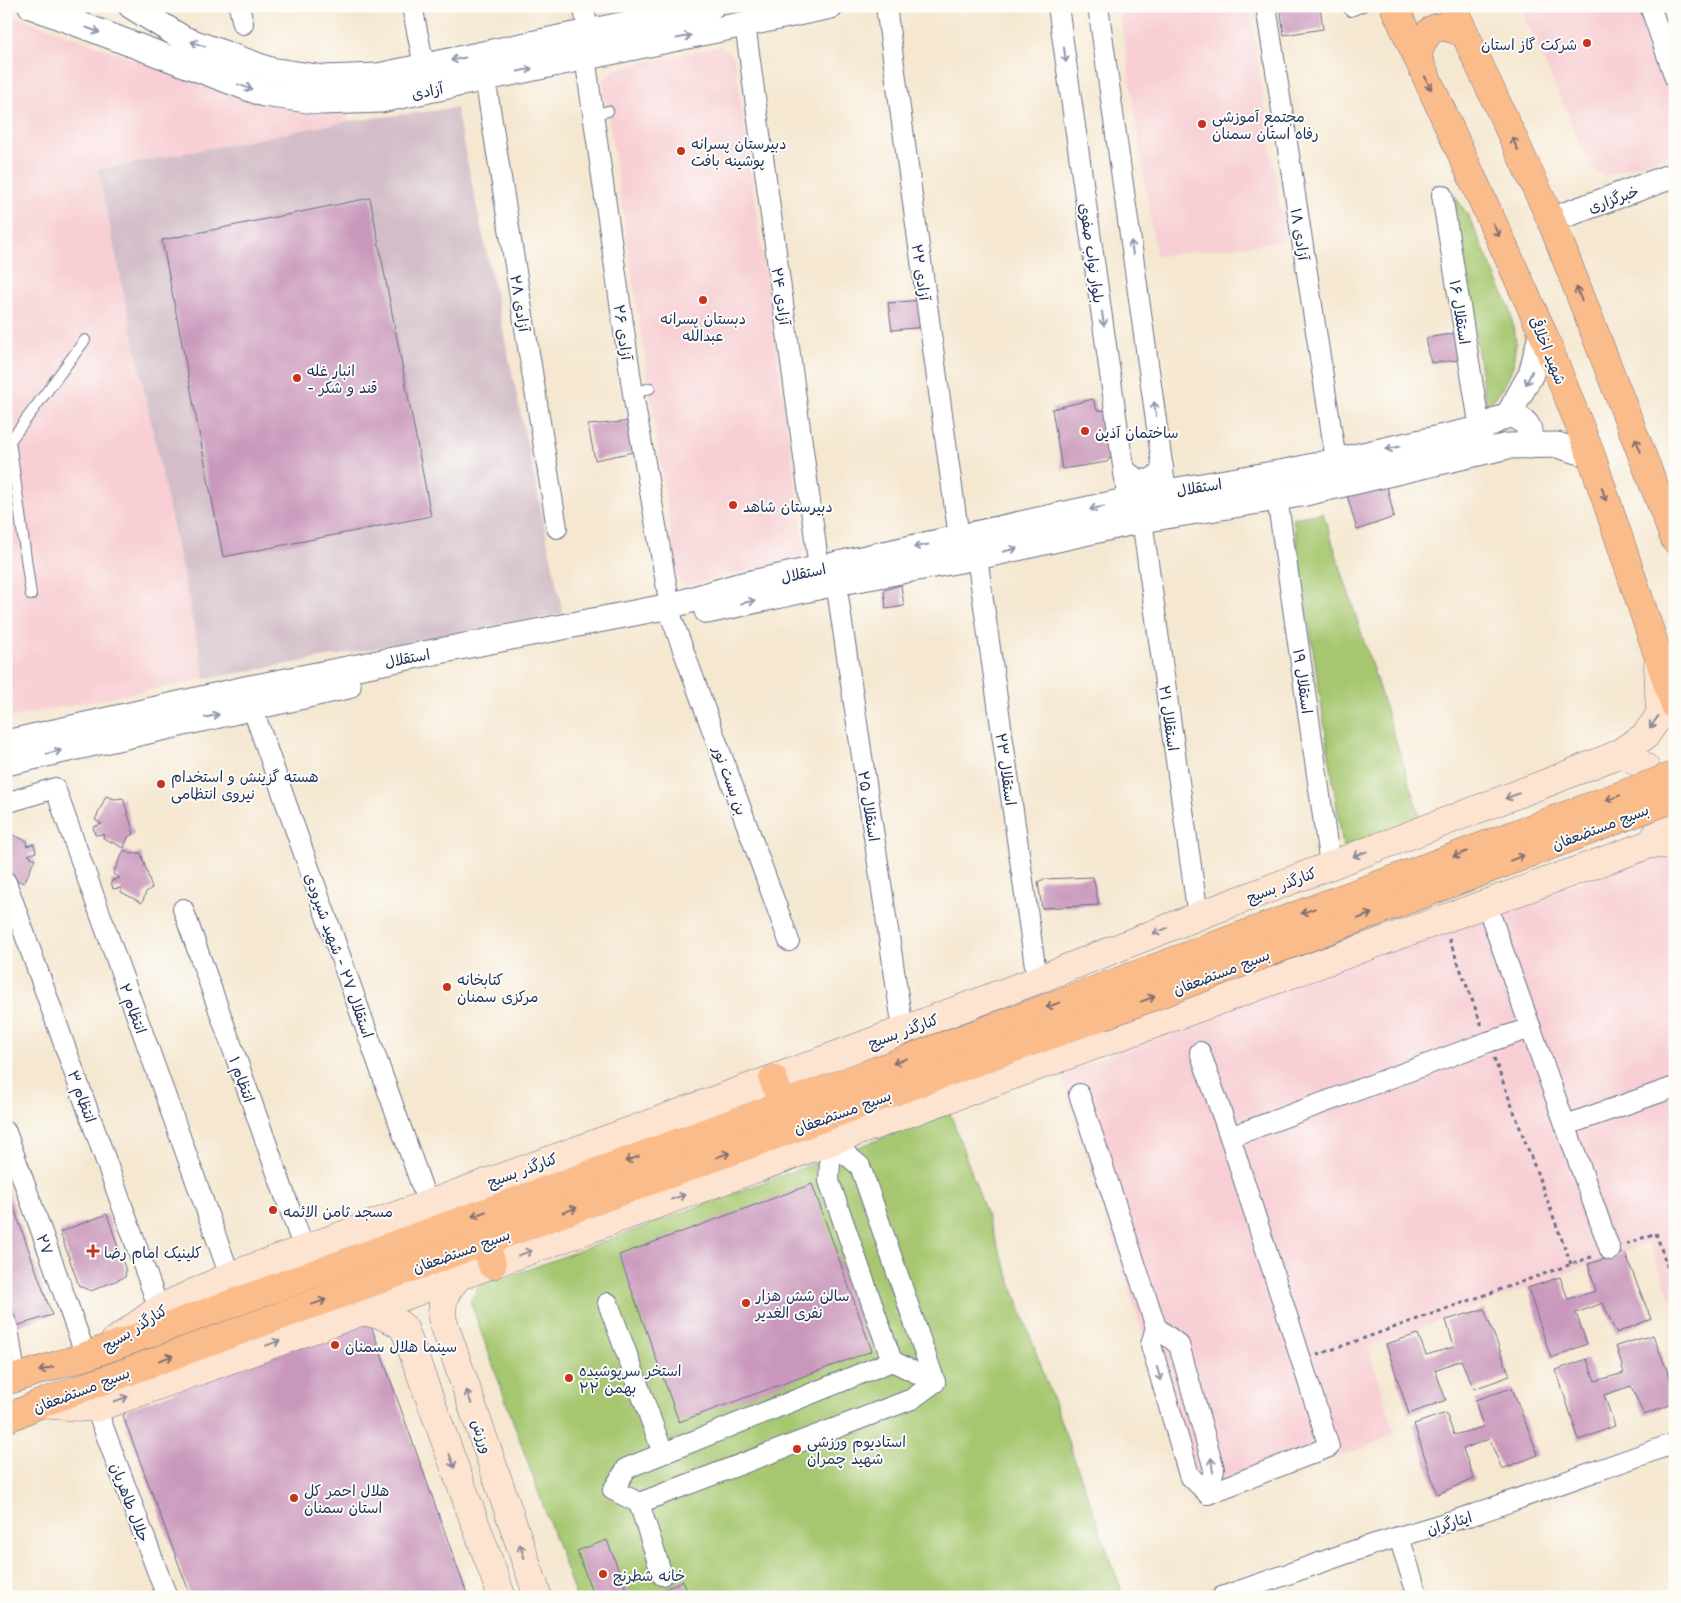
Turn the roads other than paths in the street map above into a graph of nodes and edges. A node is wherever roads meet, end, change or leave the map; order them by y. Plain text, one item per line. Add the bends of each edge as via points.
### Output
1 (131, 6) edge
2 (412, 6) edge
3 (583, 6) edge
4 (712, 6) edge
5 (886, 6) edge
6 (1058, 6) edge
7 (1098, 6) edge
8 (1266, 6) edge
9 (1346, 6) edge
10 (1363, 6) edge
11 (1394, 6) edge
12 (1452, 6) edge
13 (1650, 6) edge
14 (33, 7) edge
15 (819, 8) edge
16 (745, 24) junction
17 (588, 32) junction
18 (1465, 34) junction
19 (585, 57) junction
20 (1417, 57) junction
21 (424, 66) junction
22 (485, 78) junction
23 (1675, 78) edge
24 (1675, 175) edge
25 (1442, 195) dead end
26 (1550, 220) junction
27 (1542, 331) junction
28 (85, 340) dead end
29 (1509, 414) junction
30 (1480, 429) junction
31 (8, 442) edge
32 (1529, 446) junction
33 (1591, 455) junction
34 (1336, 461) junction
35 (1163, 466) junction
36 (1124, 468) junction
37 (1166, 492) junction
38 (1277, 497) junction
39 (1135, 510) junction
40 (1065, 526) junction
41 (557, 528) dead end
42 (958, 538) junction
43 (1675, 540) edge
44 (976, 557) junction
45 (828, 576) junction
46 (30, 595) dead end
47 (671, 612) junction
48 (446, 658) junction
49 (1658, 658) junction
50 (1675, 706) edge
51 (252, 707) junction
52 (6, 743) edge
53 (1616, 754) junction
54 (6, 763) edge
55 (1675, 775) edge
56 (1675, 798) edge
57 (6, 803) edge
58 (1662, 844) edge
59 (1330, 865) junction
60 (6, 882) edge
61 (1486, 903) junction
62 (183, 909) dead end
63 (1198, 916) junction
64 (789, 941) dead end
65 (1038, 980) junction
66 (1531, 1028) junction
67 (903, 1030) junction
68 (1200, 1052) dead end
69 (773, 1079) junction
70 (1675, 1088) edge
71 (1080, 1094) dead end
72 (783, 1105) junction
73 (1566, 1125) junction
74 (6, 1132) edge
75 (1230, 1137) junction
76 (831, 1142) junction
77 (428, 1204) junction
78 (304, 1249) junction
79 (1610, 1250) road end
80 (488, 1253) junction
81 (230, 1276) junction
82 (458, 1277) junction
83 (608, 1303) dead end
84 (6, 1310) edge
85 (159, 1310) junction
86 (361, 1311) junction
87 (1156, 1327) junction
88 (86, 1356) junction
89 (892, 1361) junction
90 (13, 1378) edge
91 (935, 1382) junction
92 (39, 1404) junction
93 (96, 1408) junction
94 (6, 1418) edge
95 (1675, 1443) edge
96 (663, 1453) junction
97 (1208, 1494) junction
98 (640, 1503) junction
99 (1400, 1537) junction
100 (662, 1575) dead end
101 (1230, 1595) edge
102 (167, 1597) edge
103 (502, 1597) edge
104 (538, 1597) edge
105 (1418, 1597) edge

21 -> 1 street, آزادی via 378,76 324,78 270,70 184,39
2 - 21 street
3 - 17 street
4 - 17 street, آزادی
5 - 42 street, آزادی ۲۲
6 -> 36 street, بلوار نواب صفوی
35 -> 7 street
8 - 34 street, آزادی ۱۸
9 - 10 lane via 1352,11
11 - 20 main road, شهید اخلاقی
12 - 18 main road
13 - 23 street
14 -> 22 street, آزادی via 264,94 322,102 381,100
15 - 16 street, آزادی
19 -> 16 street, آزادی
16 - 45 street, آزادی ۲۴
17 -> 21 street, آزادی
18 - 20 main road via 1440,26 1430,30
26 -> 18 main road
22 -> 19 street, آزادی
19 - 47 street, آزادی ۲۶ via 601,113
20 -> 27 main road, شهید اخلاقی
22 - 41 street, آزادی ۲۸
24 - 26 street, خبرگزاری
25 - 30 street, استقلال ۱۶
43 -> 26 main road
27 -> 29 street via 1531,374
27 - 33 main road, شهید اخلاقی
28 - 31 lane
29 - 30 street, استقلال
29 - 32 street via 1524,420 1530,431
30 -> 34 street, استقلال
31 - 46 lane
32 - 33 street, استقلال via 1556,445
32 - 38 street, استقلال via 1508,446
33 -> 49 main road, شهید اخلاقی
34 - 37 street, استقلال
35 - 36 street via 1148,480 1131,476
35 - 37 street
36 - 39 street, بلوار نواب صفوی
37 - 39 street, استقلال
38 - 39 street, استقلال
38 - 59 street, استقلال ۱۹
39 - 40 street, استقلال
39 - 63 street, استقلال ۲۱
40 - 42 street, استقلال
44 -> 40 street, استقلال
42 -> 45 street, استقلال
44 - 45 street, استقلال
44 - 65 street, استقلال ۲۳
47 -> 45 street, استقلال
45 - 47 street, استقلال via 736,580
45 - 67 street, استقلال ۲۵
47 - 48 street, استقلال via 630,629
47 - 64 street, بن بست نور
48 - 51 street, استقلال
48 - 52 street, استقلال via 250,688
49 - 50 main road, شهید اخلاقی
49 -> 53 main road, کنارگذر بسیج via 1660,716 1645,736
54 -> 51 street, استقلال
51 - 77 street, استقلال ۲۷ - شهید شیرودی
53 - 58 main road via 1630,757 1645,767 1660,793
53 -> 59 main road, کنارگذر بسیج
55 -> 72 main road, بسیج مستضعفان, bridge
80 -> 56 main road, بسیج مستضعفان, bridge
57 - 81 street, انتظام ۲ via 55,788
58 - 61 main road
59 - 63 main road, کنارگذر بسیج
60 - 85 street, انتظام ۳
61 - 66 street
61 - 76 main road
62 - 78 street, انتظام ۱
63 -> 65 main road, کنارگذر بسیج
65 - 67 main road, کنارگذر بسیج
66 - 73 street
66 - 75 street
67 - 69 main road, کنارگذر بسیج
68 - 75 street
69 - 72 main road
69 - 77 main road, کنارگذر بسیج
70 - 73 street
71 - 87 street
72 -> 88 main road, بسیج مستضعفان
73 - 79 street
74 - 88 street, ۲۷
75 - 97 street via 1329,1447
80 -> 76 main road
76 - 89 street via 830,1181
76 - 91 street via 860,1166
77 - 78 main road, کنارگذر بسیج
78 - 81 main road, کنارگذر بسیج
80 - 82 main road
92 -> 80 main road, بسیج مستضعفان
81 - 85 main road, کنارگذر بسیج
82 - 86 main road
104 -> 82 main road, ورزش via 442,1318 445,1292
83 - 96 street
84 - 90 lane via 13,1327
85 - 88 main road, کنارگذر بسیج via 118,1340
93 -> 86 main road
86 -> 103 main road via 383,1315 404,1328
87 -> 97 street via 1151,1345 1189,1475
97 -> 87 street via 1214,1469 1179,1345
88 -> 90 main road, بسیج مستضعفان
89 - 91 street
89 - 96 street
91 - 98 street via 912,1399
92 - 93 main road
92 - 94 main road, بسیج مستضعفان
93 - 102 street, جلال طاهریان
95 - 99 street, ایثارگران
96 - 98 street via 627,1468 613,1490
98 - 100 street
99 - 101 street, ایثارگران
99 - 105 street

